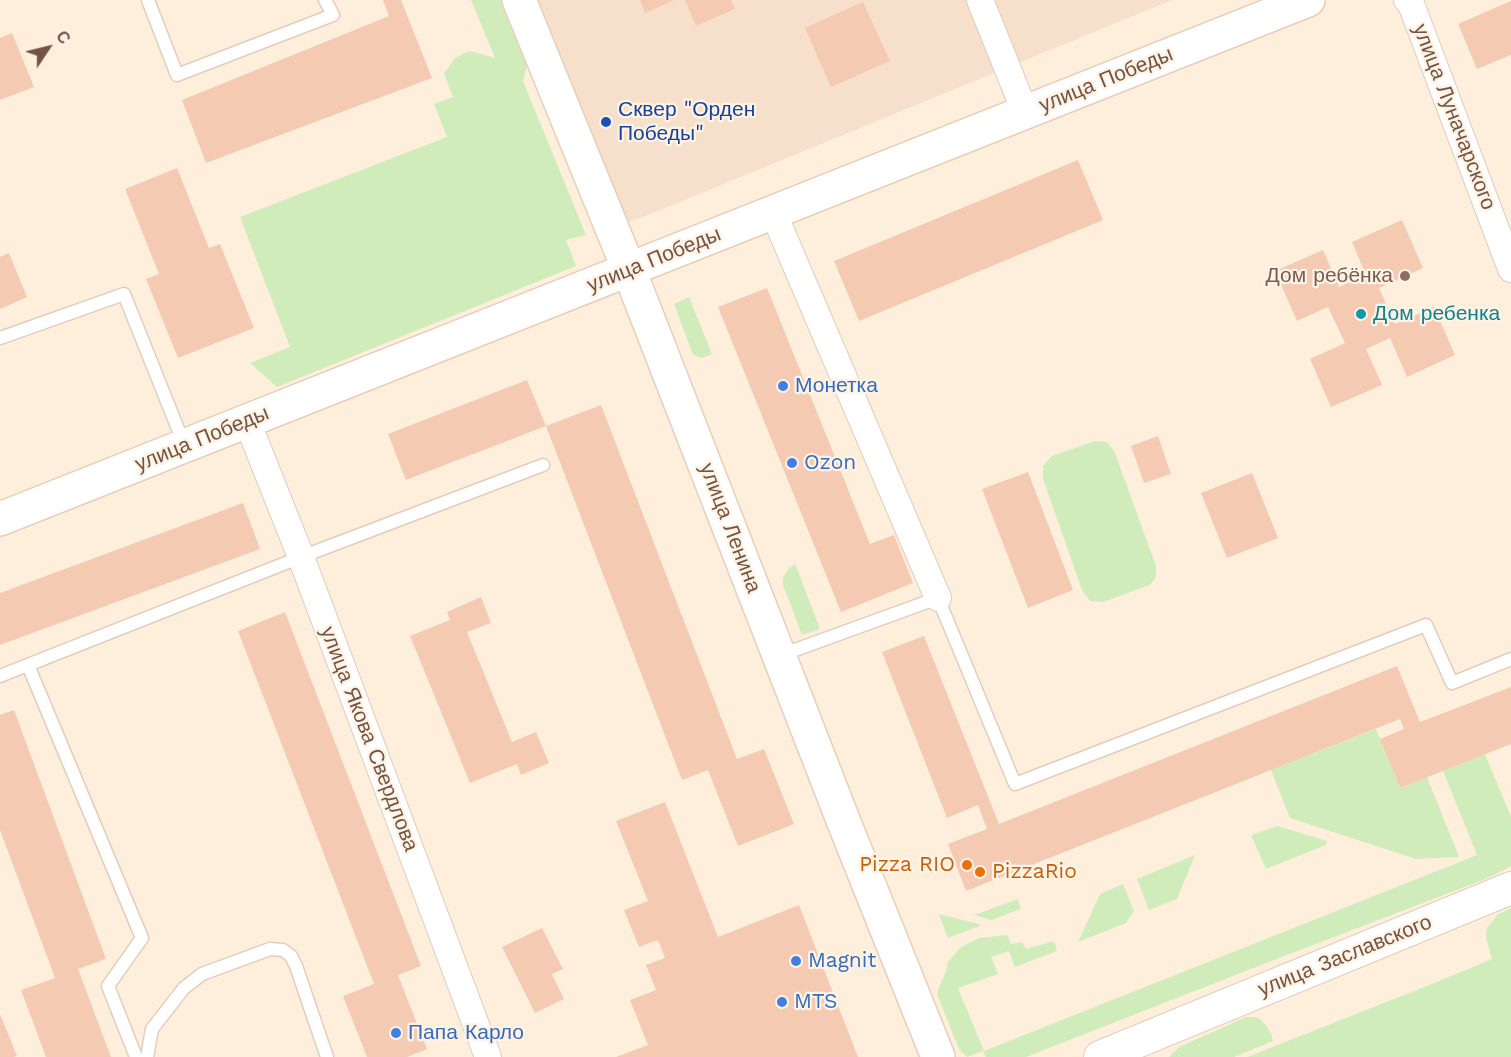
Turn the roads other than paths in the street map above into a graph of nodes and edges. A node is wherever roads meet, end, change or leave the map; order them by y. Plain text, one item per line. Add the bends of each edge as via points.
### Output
1 (148, 0) edge
2 (325, 0) edge
3 (519, 0) edge
4 (980, 0) edge
5 (1308, 0) edge
6 (1407, 0) edge
7 (1025, 112) junction
8 (773, 213) junction
9 (1511, 269) edge
10 (629, 270) junction
11 (0, 338) edge
12 (247, 421) junction
13 (185, 446) junction
14 (543, 465) dead end
15 (0, 519) edge
16 (301, 557) junction
17 (938, 598) junction
18 (780, 655) junction
19 (1511, 659) edge
20 (28, 665) junction
21 (0, 676) edge
22 (1511, 888) edge
23 (1180, 1024) junction
24 (136, 1057) edge
25 (147, 1057) edge
26 (327, 1057) edge
27 (488, 1057) edge
28 (938, 1057) edge
29 (1100, 1057) edge
30 (1151, 1057) edge

1 - 2 lane via 177,75 333,15
3 - 10 main road, улица Ленина
4 - 7 street
5 - 7 main road, улица Победы
6 - 9 street, улица Луначарского
7 - 8 main road, улица Победы
8 - 10 main road, улица Победы
8 - 17 street
10 - 12 main road, улица Победы
10 - 18 main road, улица Ленина
11 - 13 lane via 124,294
12 - 13 main road, улица Победы
12 - 16 street, улица Якова Свердлова
13 - 15 main road, улица Победы
14 - 16 lane
16 - 20 lane
16 - 27 street, улица Якова Свердлова
17 - 18 lane
17 - 19 lane via 1016,784 1426,625 1452,683
18 - 28 main road, улица Ленина
20 - 21 lane
20 - 24 lane via 142,938 108,986
22 - 23 street, улица Заславского
23 - 29 street, улица Заславского
23 - 30 street, улица Заславского
25 - 26 lane via 152,1029 184,988 202,974 270,950 283,950 296,966

